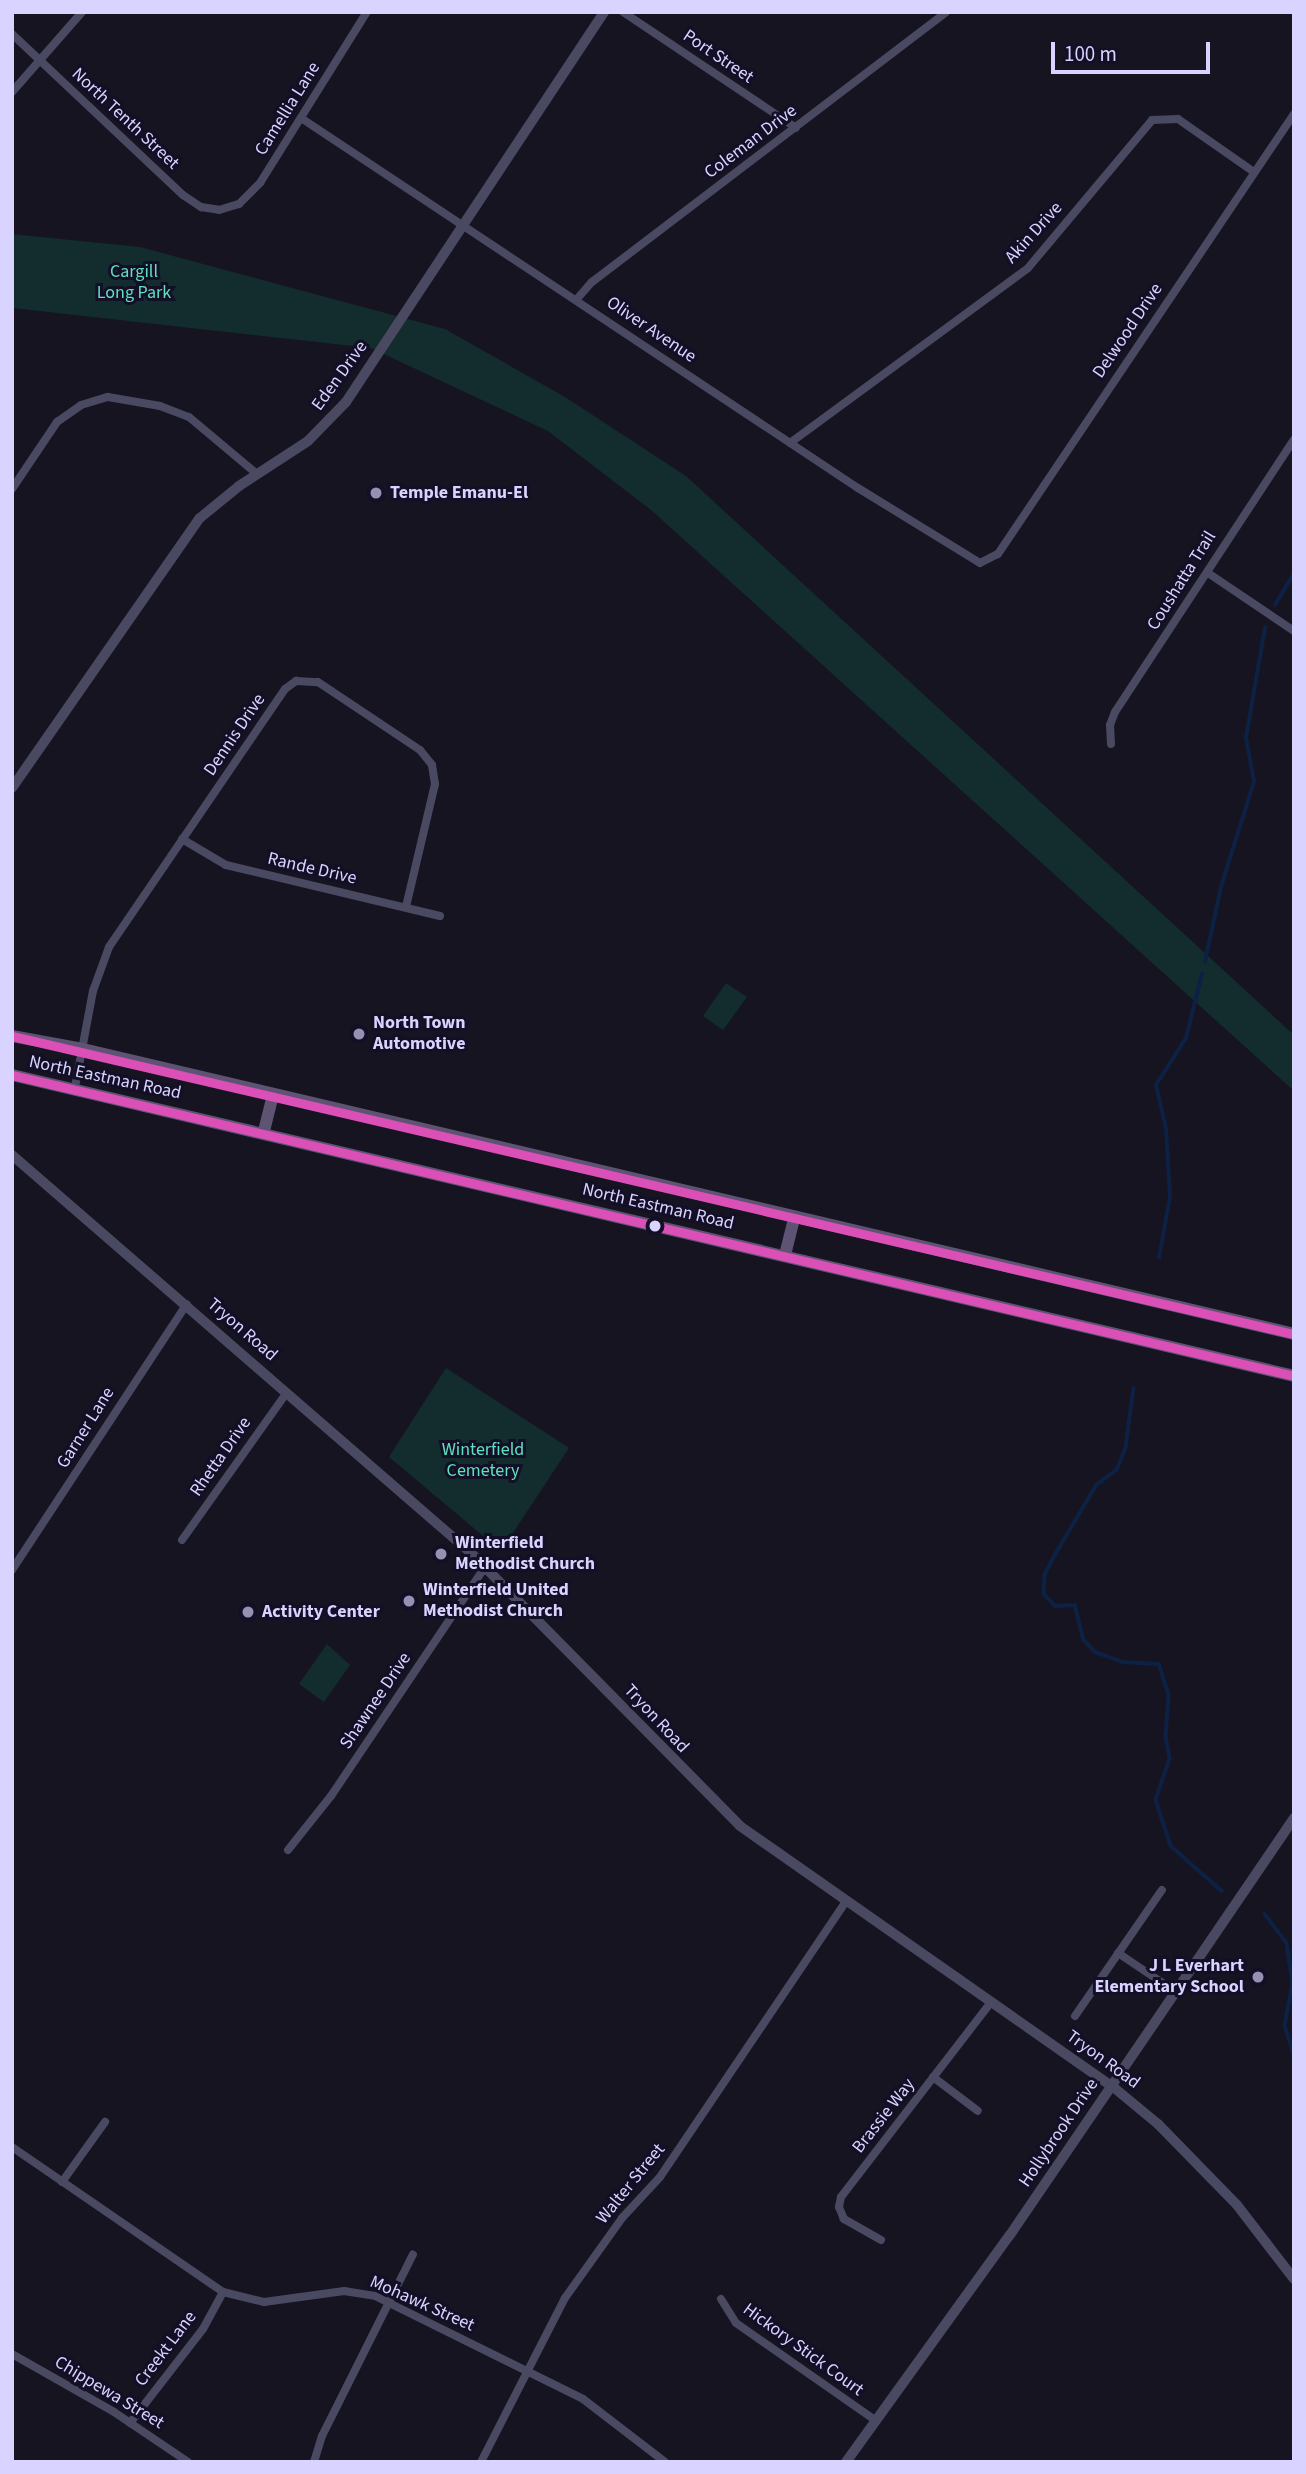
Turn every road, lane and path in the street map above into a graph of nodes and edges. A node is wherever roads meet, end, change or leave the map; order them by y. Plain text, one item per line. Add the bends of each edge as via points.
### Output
1 (82, 12) edge
2 (367, 12) edge
3 (604, 12) edge
4 (623, 12) edge
5 (946, 12) edge
6 (12, 34) edge
7 (41, 61) junction
8 (12, 92) edge
9 (1294, 114) edge
10 (301, 118) junction
11 (796, 128) junction
12 (1254, 172) junction
13 (224, 210) joint
14 (464, 224) junction
15 (577, 299) junction
16 (1294, 440) edge
17 (790, 443) junction
18 (257, 474) junction
19 (12, 489) edge
20 (985, 563) joint
21 (1208, 573) junction
22 (1294, 631) edge
23 (1111, 744) dead end
24 (12, 788) edge
25 (182, 839) junction
26 (406, 907) junction
27 (440, 916) dead end
28 (12, 1036) edge
29 (83, 1049) junction
30 (12, 1076) edge
31 (75, 1087) junction
32 (273, 1094) junction
33 (264, 1131) junction
34 (12, 1155) edge
35 (794, 1218) junction
36 (785, 1255) junction
37 (187, 1304) junction
38 (1294, 1334) edge
39 (1294, 1377) edge
40 (287, 1392) junction
41 (182, 1540) dead end
42 (485, 1567) junction
43 (12, 1570) edge
44 (1294, 1818) edge
45 (288, 1850) dead end
46 (1162, 1890) dead end
47 (846, 1901) junction
48 (1118, 1953) junction
49 (1176, 1992) junction
50 (992, 2001) junction
51 (1075, 2016) dead end
52 (933, 2077) junction
53 (1112, 2085) junction
54 (978, 2110) dead end
55 (105, 2122) dead end
56 (12, 2147) edge
57 (62, 2182) junction
58 (881, 2240) dead end
59 (413, 2254) dead end
60 (1294, 2279) edge
61 (223, 2292) junction
62 (721, 2299) dead end
63 (388, 2302) junction
64 (12, 2354) edge
65 (527, 2371) junction
66 (875, 2420) junction
67 (130, 2423) junction
68 (661, 2461) edge
69 (188, 2462) edge
70 (314, 2462) edge
71 (481, 2462) edge
72 (846, 2462) edge

1 - 7 street
2 - 10 street, Camellia Lane
3 - 14 street, Eden Drive
4 - 11 street, Port Street
5 - 11 street, Coleman Drive
6 - 7 street, North Tenth Street
7 - 8 street
7 - 13 street, North Tenth Street via 188,200
9 - 12 street, Delwood Drive
10 - 13 street, Camellia Lane via 255,190
10 - 14 street, Oliver Avenue
11 - 15 street, Coleman Drive via 588,285
12 - 17 street, Akin Drive via 1178,119 1152,120 1028,268
12 - 20 street, Delwood Drive via 998,554
14 - 15 street, Oliver Avenue
14 - 18 street, Eden Drive via 338,411 296,450
15 - 17 street, Oliver Avenue
16 - 21 street, Coushatta Trail
17 - 20 street, Oliver Avenue via 972,562
18 - 19 street via 189,417 160,406 108,397 80,405 58,422
18 - 24 street, Eden Drive via 216,502 194,525
21 - 22 street
21 - 23 street, Coushatta Trail via 1113,716
25 - 26 street, Rande Drive via 226,865
25 - 26 street, Dennis Drive via 285,689 300,679 314,680 420,750 434,769 434,789
25 - 29 street, Dennis Drive via 106,953 93,991
26 - 27 street, Rande Drive
28 - 29 main road, North Eastman Road
29 - 31 street, Dennis Drive
29 - 32 main road, North Eastman Road
30 - 31 main road, North Eastman Road
31 - 33 main road, North Eastman Road
32 - 33 main road
32 - 35 main road, North Eastman Road
33 - 36 main road, North Eastman Road
34 - 37 street, Tryon Road
35 - 36 main road
35 - 38 main road, North Eastman Road
36 - 39 main road, North Eastman Road
37 - 40 street, Tryon Road
37 - 43 street, Garner Lane
40 - 41 street, Rhetta Drive
40 - 42 street, Tryon Road
42 - 45 street, Shawnee Drive via 331,1796
42 - 47 street, Tryon Road via 718,1807 769,1849
44 - 49 street, Hollybrook Drive
46 - 48 street
47 - 50 street, Tryon Road
47 - 65 street, Walter Street via 660,2177 626,2213 565,2298
48 - 49 street
48 - 51 street
49 - 53 street, Hollybrook Drive
50 - 52 street, Brassie Way
50 - 53 street, Tryon Road
52 - 54 street
52 - 58 street, Brassie Way via 840,2200 844,2220
53 - 60 street, Tryon Road via 1202,2166
53 - 66 street, Hollybrook Drive
55 - 57 street
56 - 57 street, Mohawk Street
57 - 61 street, Mohawk Street
59 - 63 street
61 - 63 street, Mohawk Street via 280,2302 344,2291
61 - 67 street, Creekt Lane via 203,2329
62 - 66 street, Hickory Stick Court via 736,2323
63 - 65 street, Mohawk Street
63 - 70 street via 322,2436
64 - 67 street, Chippewa Street
65 - 68 street, Mohawk Street via 593,2405
65 - 71 street, Walter Street
66 - 72 street, Hollybrook Drive
67 - 69 street, Chippewa Street

